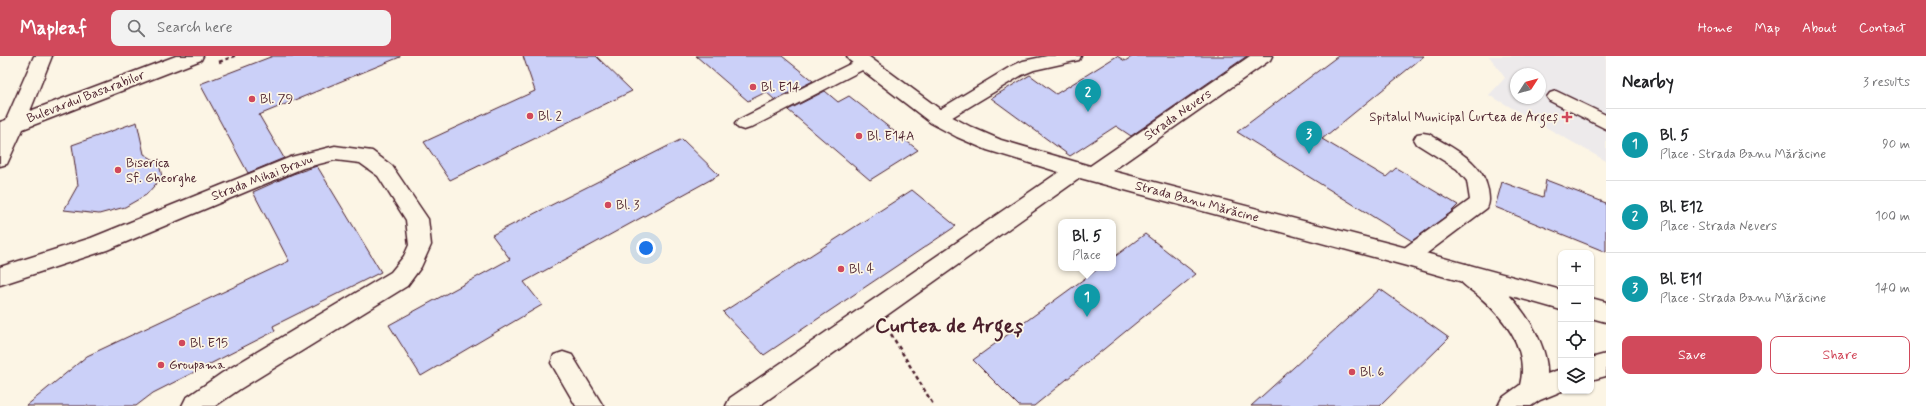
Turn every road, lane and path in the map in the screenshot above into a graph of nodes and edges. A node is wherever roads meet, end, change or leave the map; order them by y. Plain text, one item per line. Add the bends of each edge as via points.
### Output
1 (43, 56) edge
2 (194, 56) edge
3 (1073, 56) edge
4 (1263, 56) edge
5 (860, 59) edge
6 (1556, 97) dead end
7 (938, 118) junction
8 (1606, 123) edge
9 (744, 124) dead end
10 (7, 128) edge
11 (1423, 139) dead end
12 (0, 158) edge
13 (1085, 172) junction
14 (1407, 257) junction
15 (1466, 273) junction
16 (0, 276) edge
17 (1558, 299) edge
18 (1594, 309) edge
19 (877, 311) junction
20 (1606, 312) edge
21 (563, 363) dead end
22 (1606, 365) edge
23 (1594, 369) edge
24 (1558, 381) edge
25 (1532, 392) junction
26 (195, 406) edge
27 (590, 406) edge
28 (740, 406) edge
29 (934, 406) edge
30 (1511, 406) edge

1 - 10 street
2 - 10 street, Bulevardul Basarabilor
3 - 7 lane via 1029,65
4 - 13 street, Strada Nevers
5 - 7 street, Strada Banu Mărăcine
5 - 9 lane
6 - 8 lane
7 - 13 street, Strada Banu Mărăcine via 994,145
10 - 12 street
11 - 14 lane via 1464,164 1476,179 1480,203
13 - 14 street, Strada Banu Mărăcine
13 - 19 street, Strada Nevers
14 - 15 street, Strada Banu Mărăcine
15 - 17 street, Strada Banu Mărăcine
15 - 25 street via 1498,298 1516,318 1531,343 1536,369
16 - 26 street, Strada Mihai Bravu via 99,244 298,162 335,153 365,156 384,171 416,219 420,245 413,261 399,279 231,381
18 - 20 street
19 - 28 street, Strada Nevers
19 - 29 path
21 - 27 street
22 - 23 street
24 - 25 street
25 - 30 street

